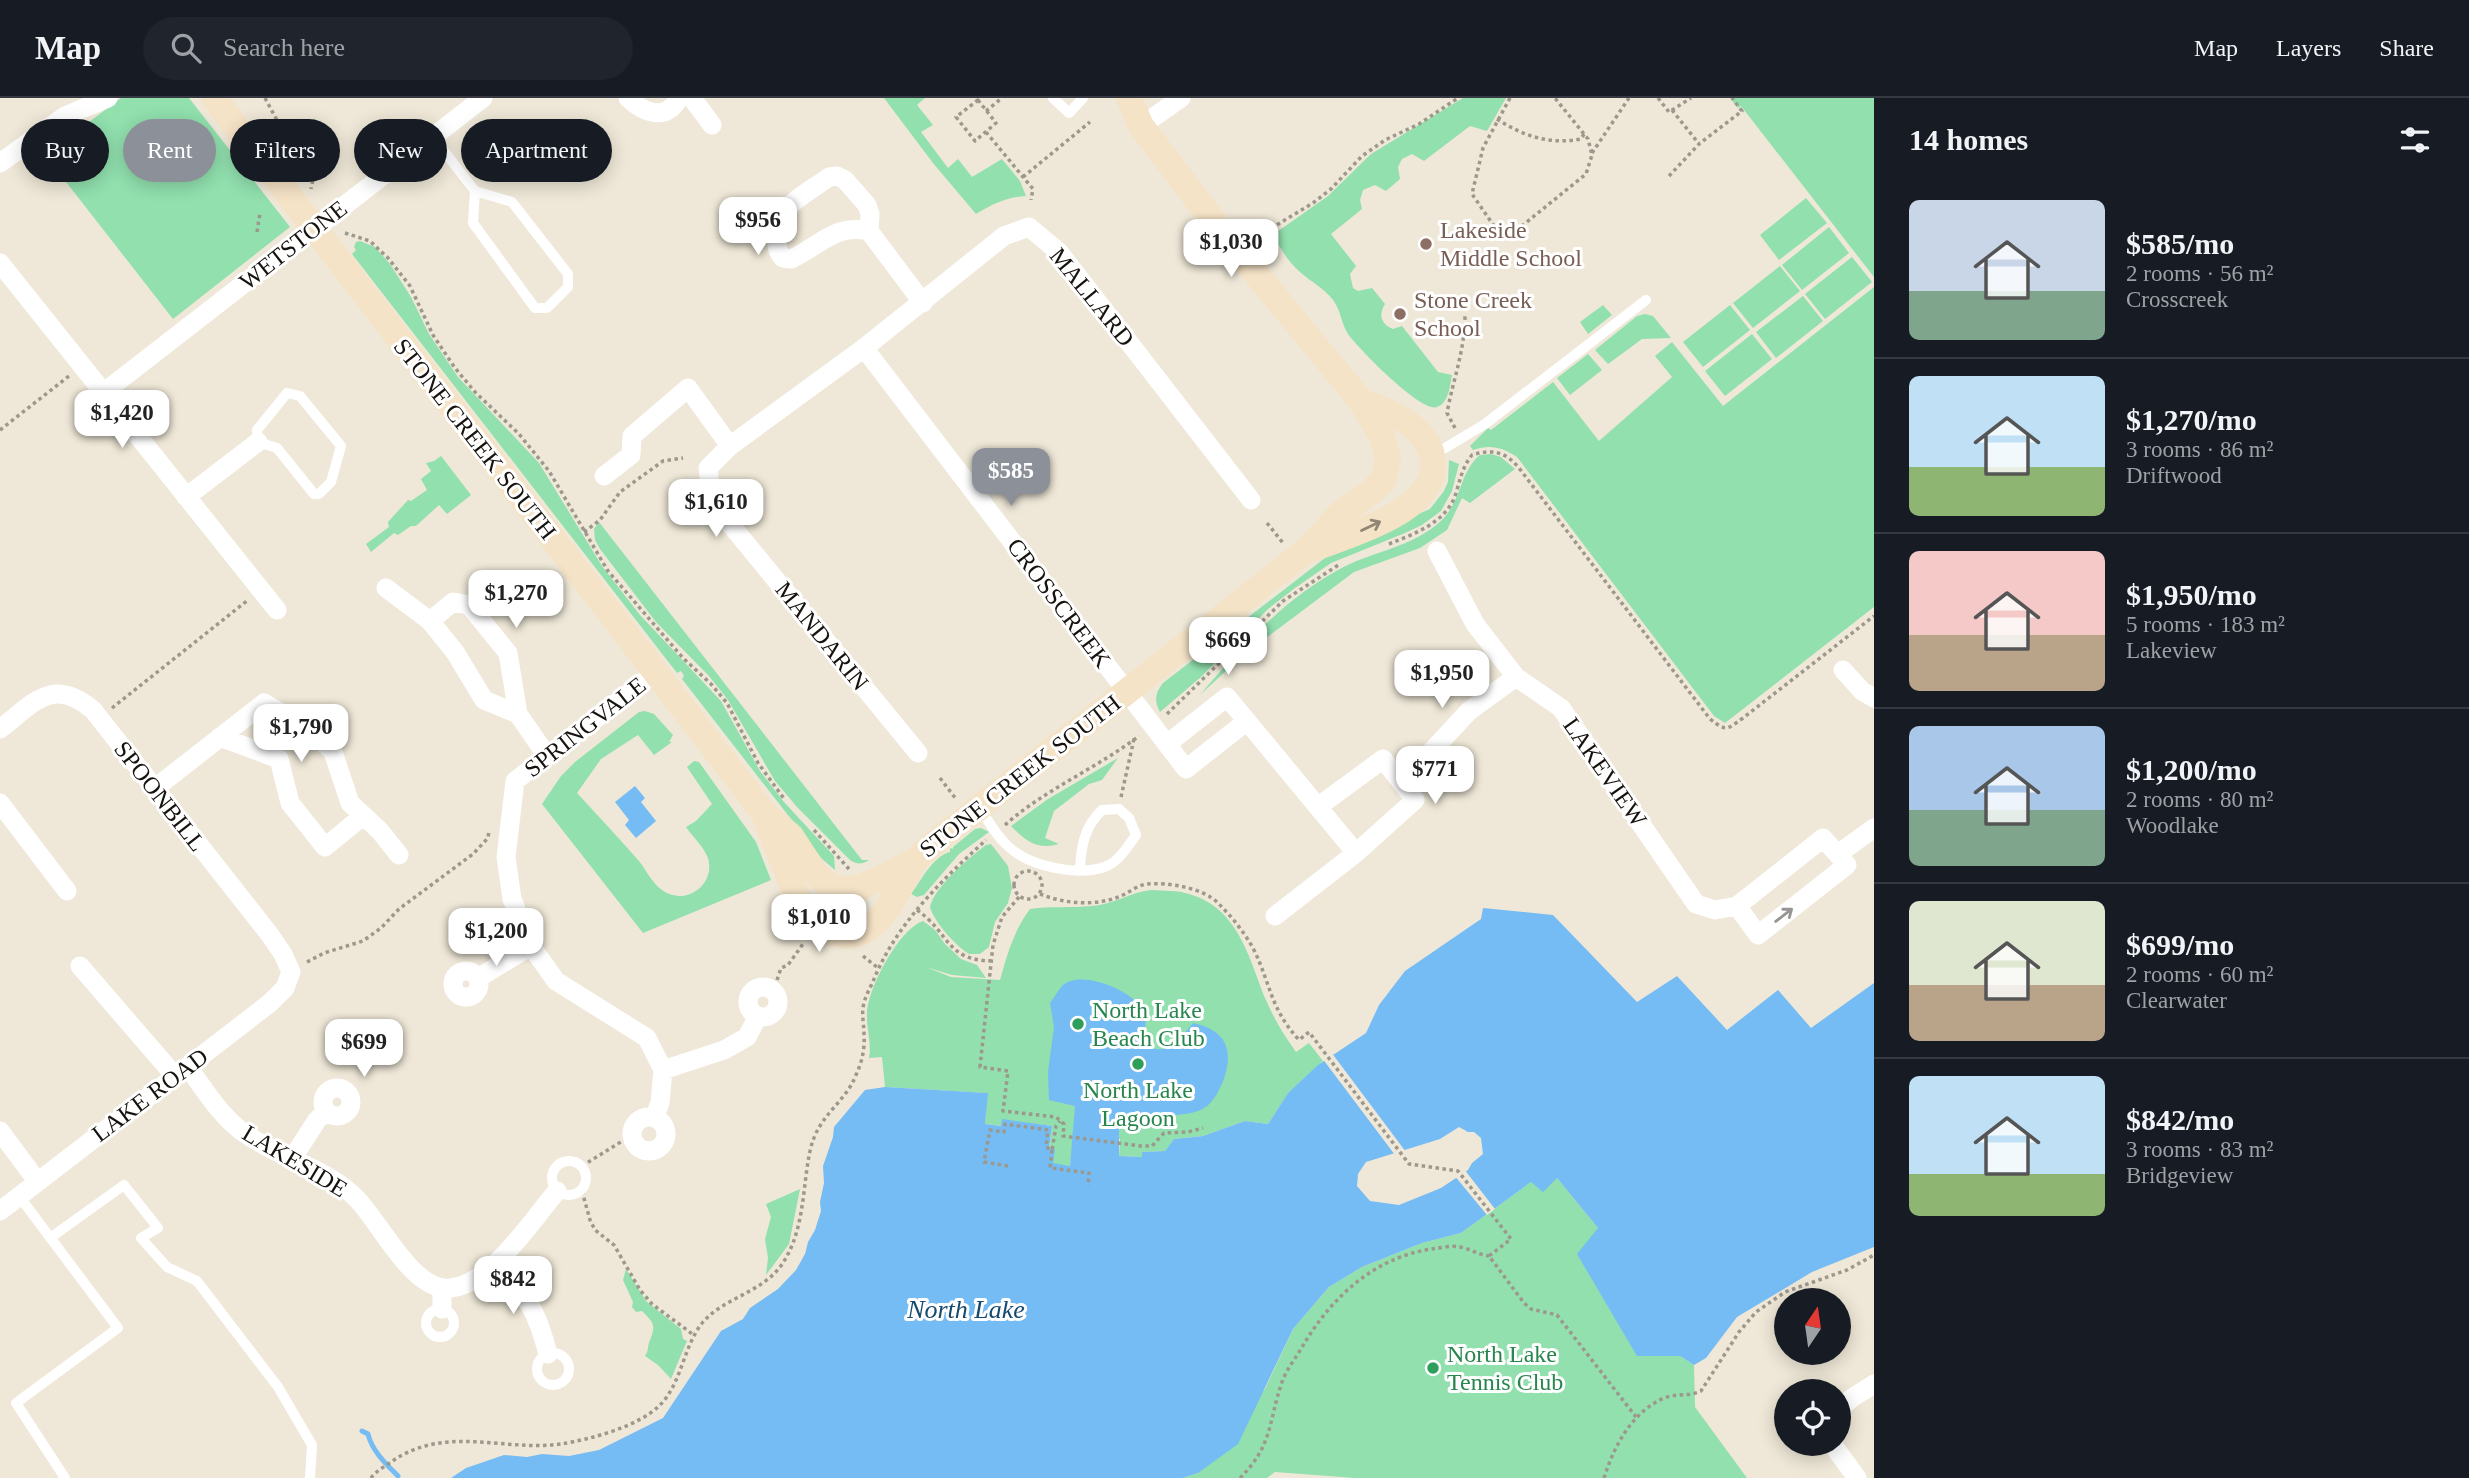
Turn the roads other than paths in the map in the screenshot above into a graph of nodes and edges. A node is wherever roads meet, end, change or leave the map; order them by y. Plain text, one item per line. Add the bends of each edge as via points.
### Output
1 (108, 98) edge
2 (214, 98) edge
3 (483, 98) edge
4 (628, 98) edge
5 (679, 98) edge
6 (692, 98) edge
7 (1053, 98) edge
8 (1083, 98) edge
9 (1108, 98) edge
10 (1129, 98) edge
11 (1181, 98) edge
12 (712, 125) dead end
13 (447, 126) edge
14 (1141, 126) junction
15 (447, 155) edge
16 (0, 163) edge
17 (374, 182) edge
18 (475, 191) junction
19 (313, 229) junction
20 (869, 231) junction
21 (0, 263) edge
22 (1646, 300) dead end
23 (923, 303) junction
24 (864, 348) junction
25 (103, 393) junction
26 (1361, 401) junction
27 (258, 442) junction
28 (730, 446) junction
29 (1433, 455) junction
30 (604, 475) dead end
31 (186, 497) junction
32 (1251, 500) dead end
33 (1296, 548) junction
34 (1437, 551) dead end
35 (386, 588) dead end
36 (277, 610) dead end
37 (430, 621) junction
38 (1843, 670) dead end
39 (655, 673) junction
40 (1516, 677) junction
41 (1127, 692) junction
42 (1874, 698) edge
43 (518, 714) junction
44 (1247, 721) junction
45 (0, 729) edge
46 (220, 737) junction
47 (1167, 744) junction
48 (918, 753) dead end
49 (548, 756) junction
50 (1403, 782) junction
51 (154, 789) junction
52 (0, 803) edge
53 (968, 804) junction
54 (1319, 806) junction
55 (763, 812) junction
56 (363, 816) junction
57 (1874, 828) edge
58 (1356, 853) junction
59 (1838, 854) junction
60 (399, 855) dead end
61 (914, 861) junction
62 (1080, 870) junction
63 (67, 891) dead end
64 (1737, 906) junction
65 (1275, 916) dead end
66 (531, 946) junction
67 (80, 966) dead end
68 (291, 972) joint
69 (478, 978) dead end
70 (758, 1016) dead end
71 (663, 1070) junction
72 (182, 1072) junction
73 (326, 1111) dead end
74 (654, 1118) junction
75 (0, 1130) edge
76 (292, 1159) junction
77 (37, 1181) junction
78 (557, 1191) junction
79 (19, 1195) junction
80 (0, 1211) edge
81 (50, 1238) junction
82 (494, 1266) junction
83 (442, 1288) junction
84 (442, 1309) dead end
85 (548, 1354) dead end
86 (1874, 1384) edge
87 (1851, 1399) edge
88 (1841, 1456) edge
89 (65, 1478) edge
90 (310, 1478) edge
91 (1857, 1478) edge

1 - 16 street via 65,116
2 - 19 street, STONE CREEK SOUTH
3 - 13 street, WETSTONE
4 - 5 street via 641,110 662,114
6 - 12 street
7 - 8 lane via 1069,113
9 - 14 street
10 - 14 street
11 - 14 street
14 - 26 street
15 - 18 lane
17 - 19 street, WETSTONE
18 - 18 lane via 512,202 568,274 568,287 547,308 535,308 473,223
19 - 25 street, WETSTONE
19 - 39 street, STONE CREEK SOUTH
20 - 20 street via 842,229 791,259 778,253 775,230 780,214 829,177 837,176 867,205
20 - 23 street
21 - 25 street
22 - 29 lane via 1485,424
23 - 24 street, MALLARD
23 - 32 street, MALLARD via 1004,236 1029,227 1059,252
24 - 28 street, MANDARIN
24 - 41 street, CROSSCREEK
25 - 31 street
26 - 29 street via 1403,419 1421,433
26 - 33 street via 1388,457 1384,479
27 - 27 lane via 257,430 286,393 300,396 341,446 331,482 314,494 277,449
27 - 31 street
28 - 30 street via 688,388 632,436 631,455
28 - 48 street, MANDARIN via 708,468 712,502
33 -> 29 street via 1362,530 1406,508 1425,492 1433,473
31 - 36 street
33 - 41 street, STONE CREEK SOUTH
34 - 40 street via 1475,624
35 - 37 street
37 - 43 street via 484,700
37 - 43 street via 453,602 469,605 508,653
38 - 42 street
39 - 49 street, SPRINGVALE
39 - 55 street, STONE CREEK SOUTH
40 - 50 street via 1469,711
40 - 64 street, LAKEVIEW via 1561,708 1696,904 1715,910
41 - 47 street
41 - 53 street, STONE CREEK SOUTH
43 - 49 street
44 - 47 street via 1227,697
44 - 47 street via 1186,769
44 - 54 street
45 - 51 street, SPOONBILL via 35,702 65,693 80,699 100,718
46 - 51 street
46 - 56 street via 264,703 311,731 333,752 350,803
46 - 56 street via 279,759 290,803 325,847
49 - 66 street, SPRINGVALE via 515,781 506,857 512,899
50 - 54 street via 1383,759
50 - 58 street via 1415,800
51 - 68 street, SPOONBILL via 270,935
52 - 63 street
53 - 61 street, STONE CREEK SOUTH
53 - 62 lane via 1010,849 1043,866
54 - 58 street
55 - 61 street, STONE CREEK SOUTH via 791,836 817,876 836,889 859,888
55 - 61 street, STONE CREEK SOUTH via 794,890 814,926 837,935 858,934 874,924 893,901
56 - 60 street
57 - 59 street
58 - 65 street
59 - 64 street via 1823,838
64 -> 59 street via 1758,934 1847,865
62 - 62 lane via 1107,866 1125,852 1136,835 1129,818 1118,809 1102,810 1094,817 1083,839
66 - 69 street
66 - 71 street via 556,981 647,1038
67 - 72 street, LAKESIDE
68 - 72 street, LAKE ROAD via 285,988 270,1003
70 - 71 street via 747,1037 724,1050
71 - 74 street
72 - 76 street, LAKESIDE via 245,1135
72 - 77 street, LAKE ROAD
73 - 76 street
74 - 74 street via 664,1127 665,1140 656,1149 643,1150 633,1129 642,1119
75 - 77 street
76 - 83 street, LAKESIDE via 337,1182 416,1276
77 - 79 street, LAKE ROAD
78 - 78 lane via 552,1178 557,1166 570,1161 582,1166 587,1179 582,1191 569,1196
78 - 82 street
79 - 80 street, LAKE ROAD
79 - 81 lane
81 - 89 lane via 118,1328 16,1403
81 - 90 lane via 124,1185 158,1228 141,1238 167,1267 197,1282 278,1387 312,1445
82 - 83 street via 474,1282
82 - 85 street via 521,1289 540,1322
83 - 84 street
86 - 87 street
88 - 91 street

